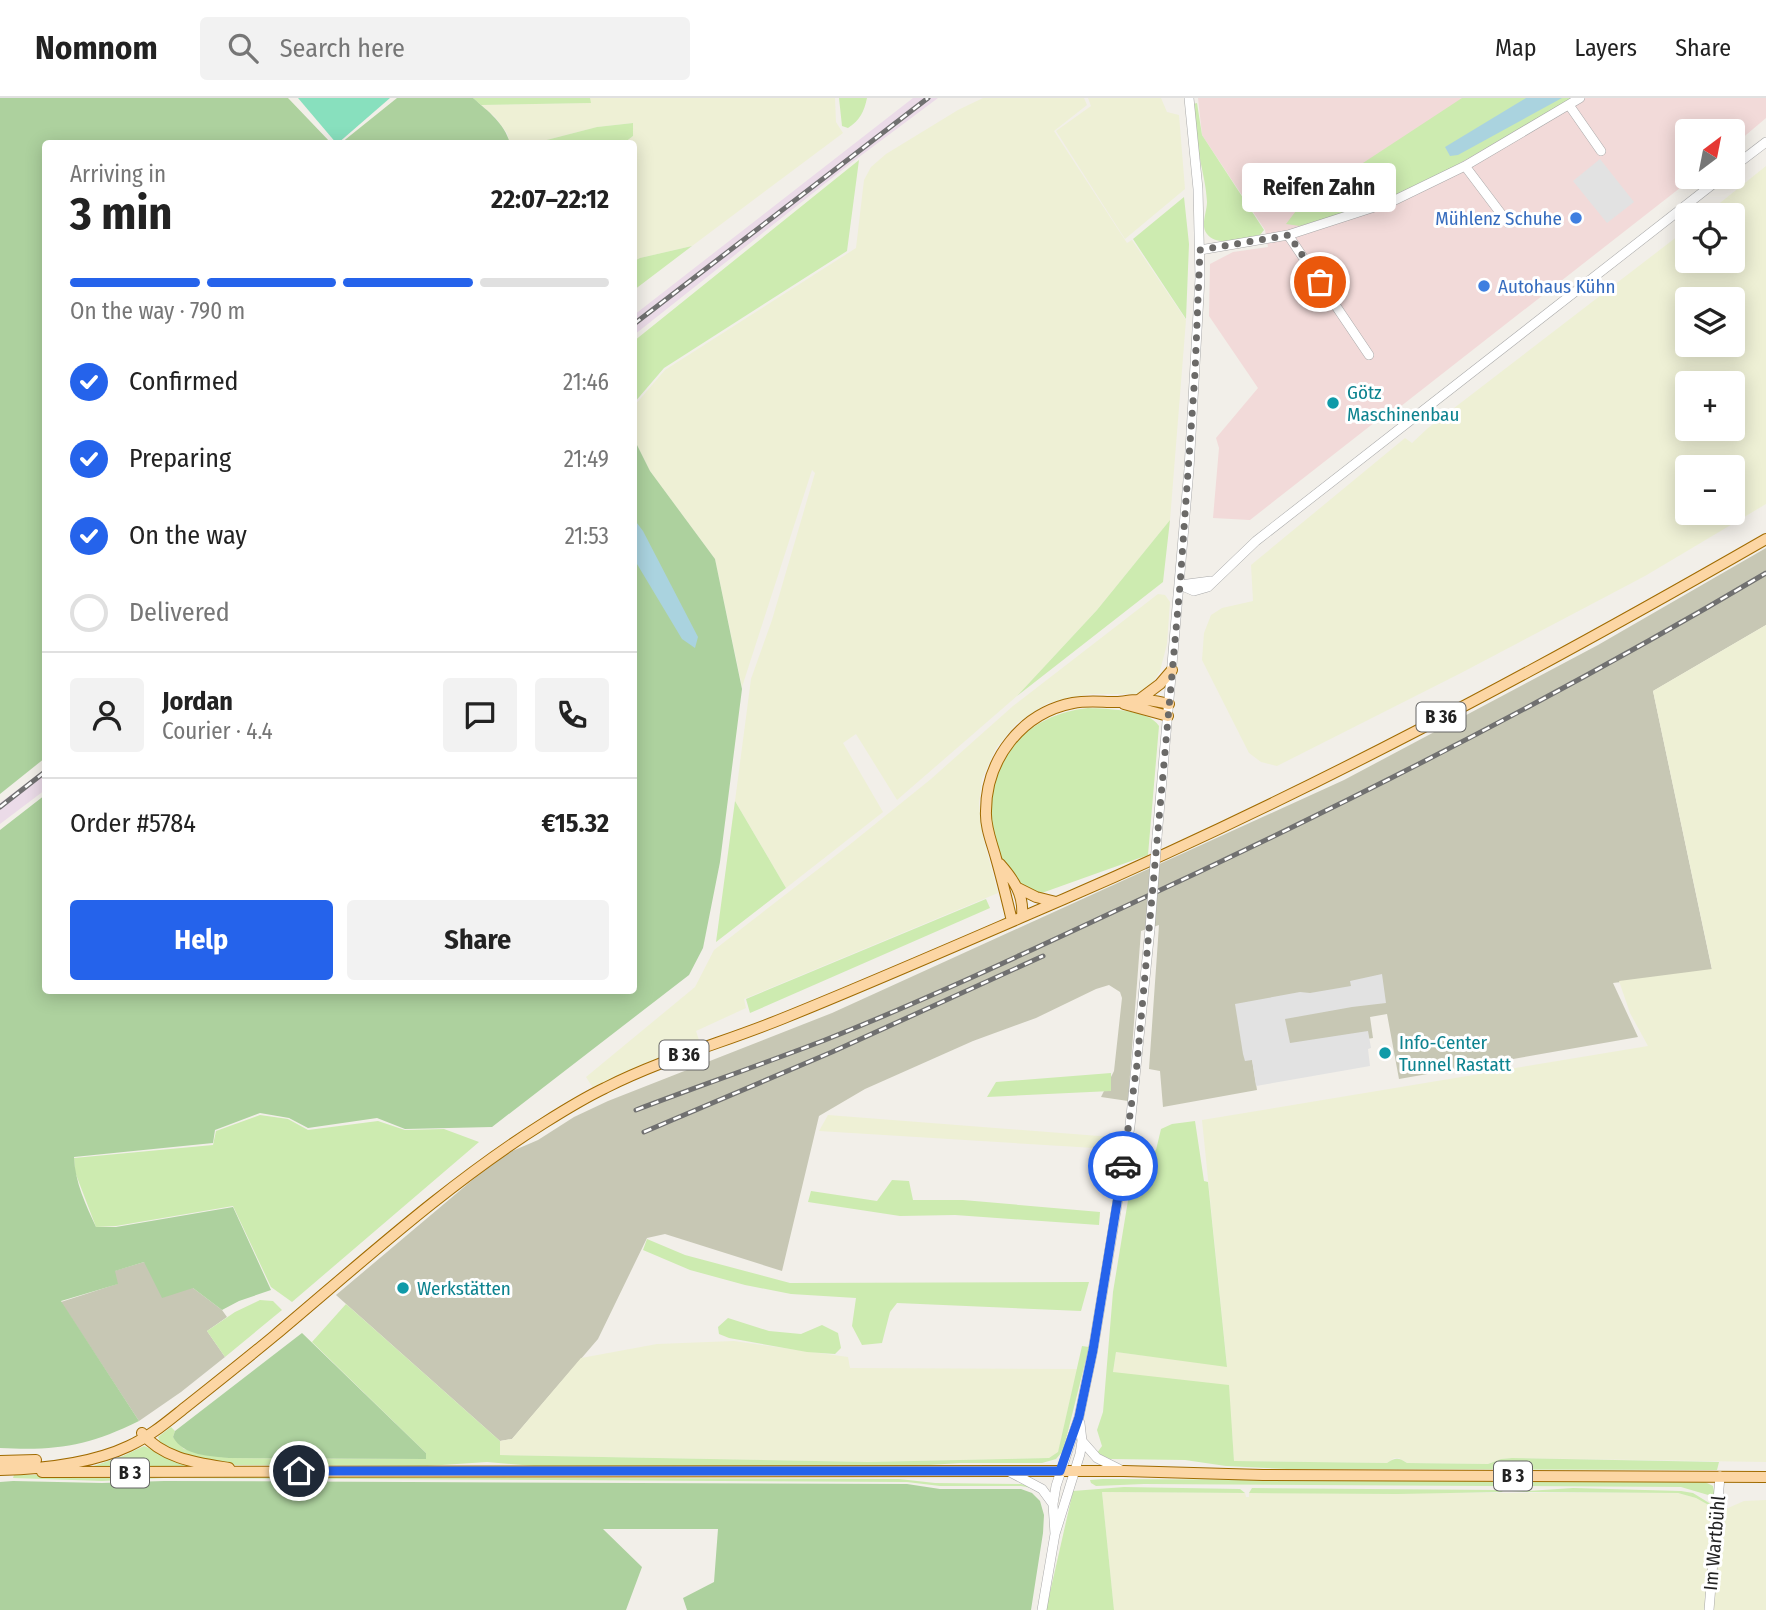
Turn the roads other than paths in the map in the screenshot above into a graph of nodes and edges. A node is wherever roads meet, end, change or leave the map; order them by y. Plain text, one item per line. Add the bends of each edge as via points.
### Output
1 (1189, 98) edge
2 (1580, 98) edge
3 (1569, 105) junction
4 (1766, 142) edge
5 (1601, 151) dead end
6 (1745, 158) edge
7 (1465, 166) junction
8 (1707, 189) edge
9 (1508, 223) dead end
10 (1289, 235) junction
11 (1200, 250) junction
12 (1369, 355) dead end
13 (1766, 539) edge
14 (1180, 585) junction
15 (1172, 670) junction
16 (1140, 699) junction
17 (1118, 702) junction
18 (1169, 710) junction
19 (996, 859) junction
20 (1018, 888) junction
21 (1056, 902) junction
22 (1017, 919) junction
23 (1079, 1417) junction
24 (144, 1435) junction
25 (1082, 1441) junction
26 (0, 1461) edge
27 (0, 1470) edge
28 (14, 1470) junction
29 (245, 1471) junction
30 (1060, 1471) junction
31 (1075, 1471) junction
32 (1124, 1471) junction
33 (1009, 1472) junction
34 (1720, 1476) junction
35 (1766, 1477) edge
36 (1053, 1504) junction
37 (1055, 1534) junction
38 (1042, 1610) edge
39 (1709, 1610) edge

1 - 11 street
2 - 3 street
3 - 5 street
3 - 7 street
4 - 6 street
7 - 9 street
7 - 10 street via 1393,201
8 - 14 street via 1266,533 1213,581
10 - 11 street
10 - 12 street
11 - 14 street
13 - 21 main road, B 36 via 1424,726 1255,812
14 - 15 street
15 - 16 main road
15 - 18 street
16 - 17 main road
16 - 18 main road
17 - 18 main road
17 - 19 main road via 1072,703 1048,710 1004,748 987,789 985,814
18 - 23 street, bridge via 1130,1126
19 - 20 main road
19 - 22 main road
20 - 21 main road
20 - 22 main road via 1022,898
21 - 22 main road, B 36
22 - 24 main road, B 36 via 616,1083 552,1118 486,1163 168,1423
23 - 25 street
23 - 30 street
24 - 26 main road, B 3 via 83,1454
24 - 28 main road, B 36 via 103,1456
24 - 29 main road, B 3 via 183,1459
25 - 31 street
25 - 32 street via 1097,1458
27 - 28 main road, B 3
28 - 29 main road, B 3
29 - 33 main road, B 3
30 - 31 main road, B 3
30 - 33 main road, B 3
30 - 36 street
31 - 32 main road, B 3
31 - 37 street
32 - 34 main road, B 3
33 - 36 street via 1042,1489
34 - 35 main road, B 3
34 - 39 street, Im Wartbühl
36 - 37 street
37 - 38 street

